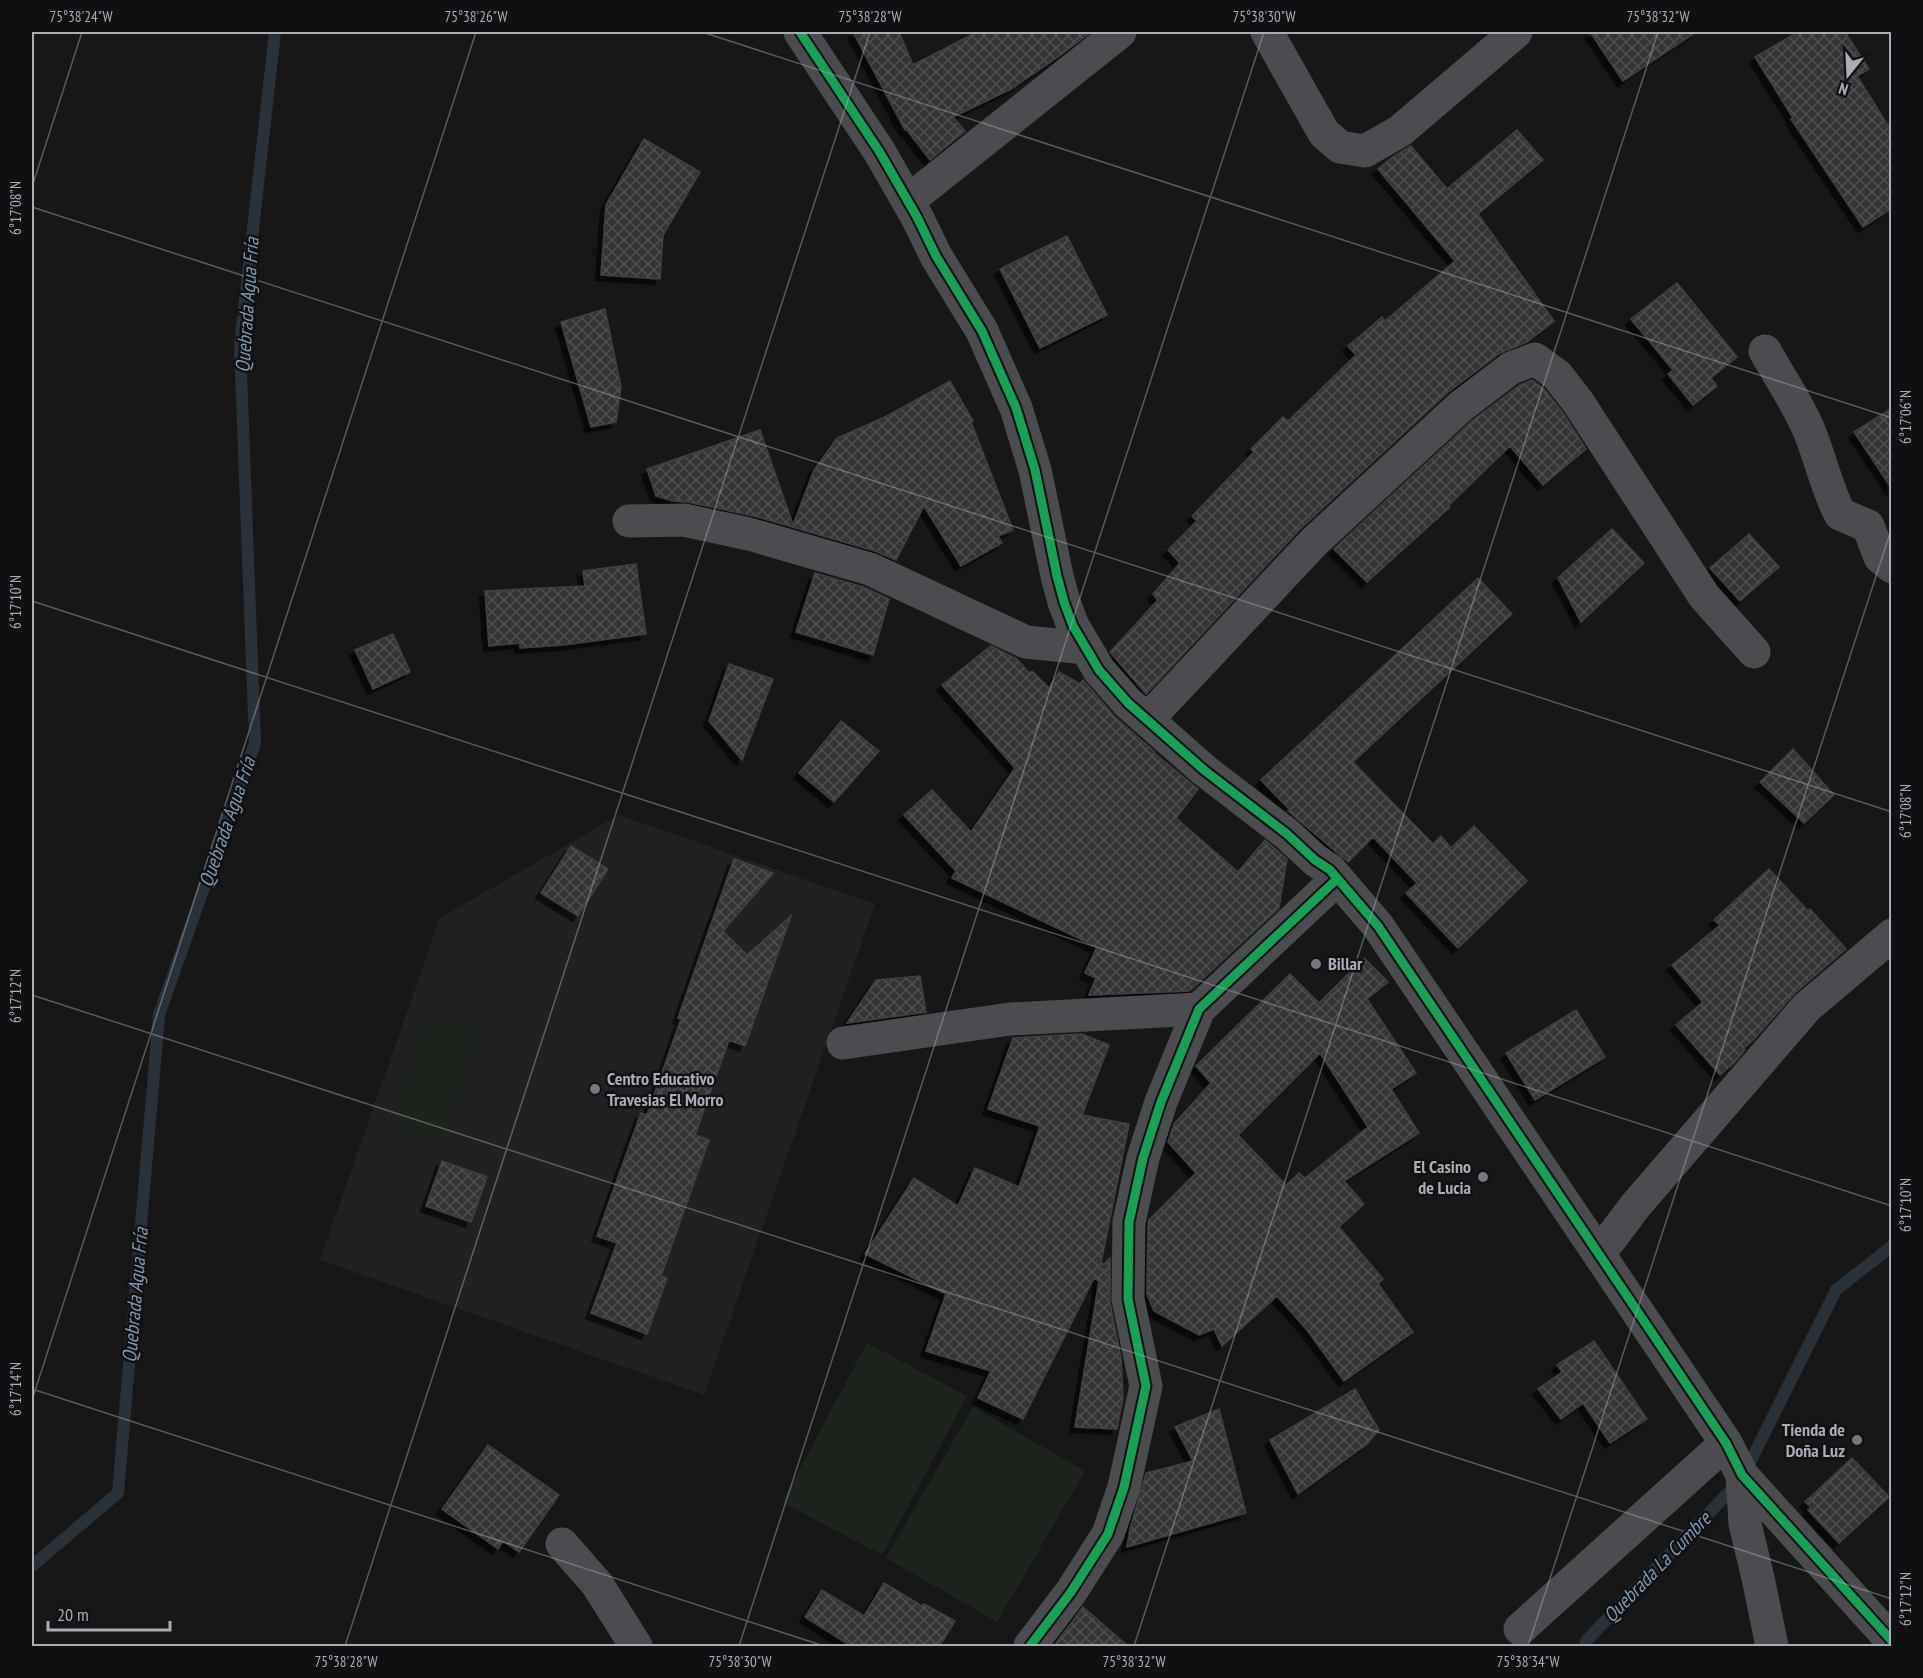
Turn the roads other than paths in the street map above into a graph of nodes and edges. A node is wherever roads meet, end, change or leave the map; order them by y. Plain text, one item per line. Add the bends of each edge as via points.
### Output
1 (800, 32) edge
2 (1120, 32) edge
3 (1267, 32) edge
4 (1516, 32) edge
5 (908, 201) junction
6 (1765, 351) dead end
7 (1880, 518) edge
8 (629, 521) dead end
9 (1892, 567) edge
10 (1086, 648) junction
11 (1754, 652) dead end
12 (1147, 720) junction
13 (1337, 879) junction
14 (1892, 935) edge
15 (1198, 1009) junction
16 (843, 1043) dead end
17 (1599, 1254) junction
18 (1726, 1443) junction
19 (1742, 1475) junction
20 (562, 1544) dead end
21 (1520, 1629) dead end
22 (1892, 1641) edge
23 (636, 1647) edge
24 (1030, 1647) edge
25 (1772, 1647) edge

1 - 5 street via 879,150
2 - 5 street
3 - 4 street via 1324,133 1340,147 1365,151 1400,131
5 - 10 street via 982,332 1016,408 1035,470 1064,602
6 - 7 street via 1807,426 1830,496 1840,514
7 - 9 street via 1880,557
8 - 10 street via 684,520 748,534 870,569 1026,642
10 - 12 street via 1100,670
11 - 12 street via 1704,596 1578,402 1557,375 1535,359 1510,368 1460,407 1314,542
12 - 13 street
13 - 15 street
13 - 17 street via 1378,926
14 - 17 street via 1807,1007 1643,1196
15 - 16 street via 1010,1019
15 - 24 street via 1161,1102 1129,1222 1128,1299 1146,1386 1124,1487 1108,1534
17 - 18 street
18 - 19 street
18 - 21 street
19 - 22 street
19 - 25 street via 1745,1524
20 - 23 street via 597,1584

